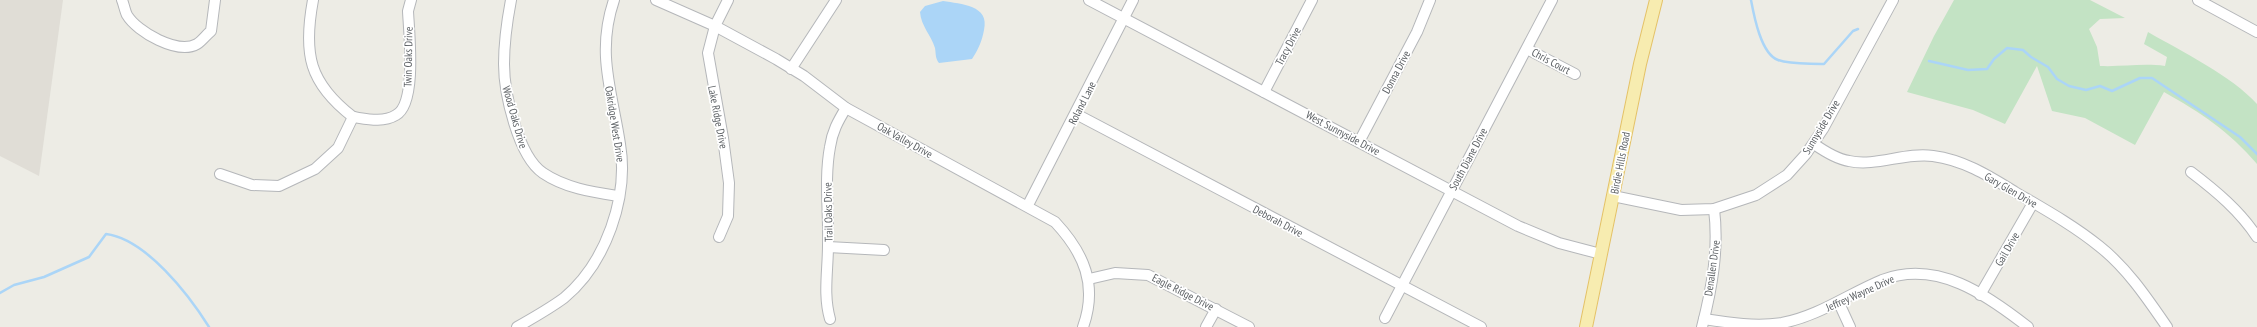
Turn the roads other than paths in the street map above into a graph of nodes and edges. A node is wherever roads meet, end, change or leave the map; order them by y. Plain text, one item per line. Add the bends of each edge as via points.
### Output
1 (122, 0) edge
2 (215, 0) edge
3 (313, 0) edge
4 (411, 0) edge
5 (511, 0) edge
6 (614, 0) edge
7 (656, 0) edge
8 (728, 0) edge
9 (836, 0) edge
10 (1089, 0) edge
11 (1133, 0) edge
12 (1312, 0) edge
13 (1430, 0) edge
14 (1552, 0) edge
15 (1656, 0) edge
16 (1893, 0) edge
17 (2198, 0) edge
18 (1124, 18) junction
19 (715, 26) junction
20 (2257, 32) edge
21 (1527, 49) junction
22 (791, 69) junction
23 (1575, 74) dead end
24 (1264, 92) junction
25 (846, 108) junction
26 (1076, 114) junction
27 (353, 117) junction
28 (1359, 142) junction
29 (1814, 144) junction
30 (2191, 172) dead end
31 (220, 174) dead end
32 (1452, 191) junction
33 (618, 196) junction
34 (1613, 196) junction
35 (2033, 202) junction
36 (1028, 205) junction
37 (1714, 209) junction
38 (718, 237) dead end
39 (2257, 237) edge
40 (828, 247) junction
41 (884, 250) dead end
42 (1601, 254) junction
43 (1089, 279) junction
44 (1402, 286) junction
45 (1980, 295) junction
46 (1839, 302) junction
47 (1216, 309) junction
48 (1384, 318) dead end
49 (830, 319) dead end
50 (1703, 323) edge
51 (517, 327) edge
52 (1083, 327) edge
53 (1206, 327) edge
54 (1249, 327) edge
55 (1481, 327) edge
56 (1586, 327) edge
57 (1850, 327) edge
58 (2028, 327) edge
59 (2166, 327) edge

1 - 2 street via 127,14 134,23 158,39 176,46 196,44 211,31
3 - 27 street via 310,33 313,70 334,102
4 - 27 street, Twin Oaks Drive via 408,11 410,83 406,101 397,115 379,120
5 - 33 street, Wood Oaks Drive via 504,51 505,80 524,151 532,163 554,179
6 - 33 street, Oakridge West Drive via 607,22 604,56 620,146 622,168
7 - 19 street, Oak Valley Drive
8 - 19 street, Lake Ridge Drive
9 - 22 street
10 - 18 street, West Sunnyside Drive
11 - 18 street, Roland Lane
12 - 24 street, Tracy Drive
13 - 28 street, Donna Drive via 1417,32
14 - 21 street, South Diane Drive
15 - 34 main road, Birdie Hills Road
16 - 29 street, Sunnyside Drive
17 - 20 street
18 - 24 street, West Sunnyside Drive
18 - 26 street, Roland Lane
19 - 22 street, Oak Valley Drive
19 - 38 street, Lake Ridge Drive via 708,61 729,183 728,216
21 - 23 street, Chris Court
21 - 32 street, South Diane Drive
22 - 25 street, Oak Valley Drive
24 - 28 street, West Sunnyside Drive
25 - 36 street, Oak Valley Drive
25 - 40 street, Trail Oaks Drive via 835,126 829,148
26 - 36 street, Roland Lane
26 - 44 street, Deborah Drive
27 - 31 street via 338,148 315,169 279,186 252,185
28 - 32 street, West Sunnyside Drive
29 - 35 street, Gary Glen Drive via 1848,161 1872,161 1914,155 1945,158 1966,164
29 - 37 street, Sunnyside Drive via 1787,175 1768,188 1756,195
30 - 39 street via 2231,206
32 - 42 street, West Sunnyside Drive via 1542,237
32 - 44 street, South Diane Drive
33 - 51 street, Oakridge West Drive via 614,219 607,236 586,272 564,297
34 - 37 street, Sunnyside Drive via 1681,210
34 - 42 main road, Birdie Hills Road
35 - 45 street, Gail Drive
35 - 59 street, Gary Glen Drive via 2100,246 2132,279
36 - 43 street, Oak Valley Drive via 1064,231 1083,260
37 - 50 street, Denallen Drive via 1716,256
40 - 41 street
40 - 49 street, Trail Oaks Drive via 825,293
42 - 56 main road, Birdie Hills Road
43 - 47 street, Eagle Ridge Drive via 1115,273 1140,273
43 - 52 street, Oak Valley Drive via 1088,314
44 - 48 street, South Diane Drive
44 - 55 street, Deborah Drive
45 - 46 street, Jeffrey Wayne Drive via 1938,275 1911,274 1882,280
45 - 58 street, Jeffrey Wayne Drive
46 - 50 street, Jeffrey Wayne Drive via 1806,316 1766,325
46 - 57 street
47 - 53 street
47 - 54 street, Eagle Ridge Drive

